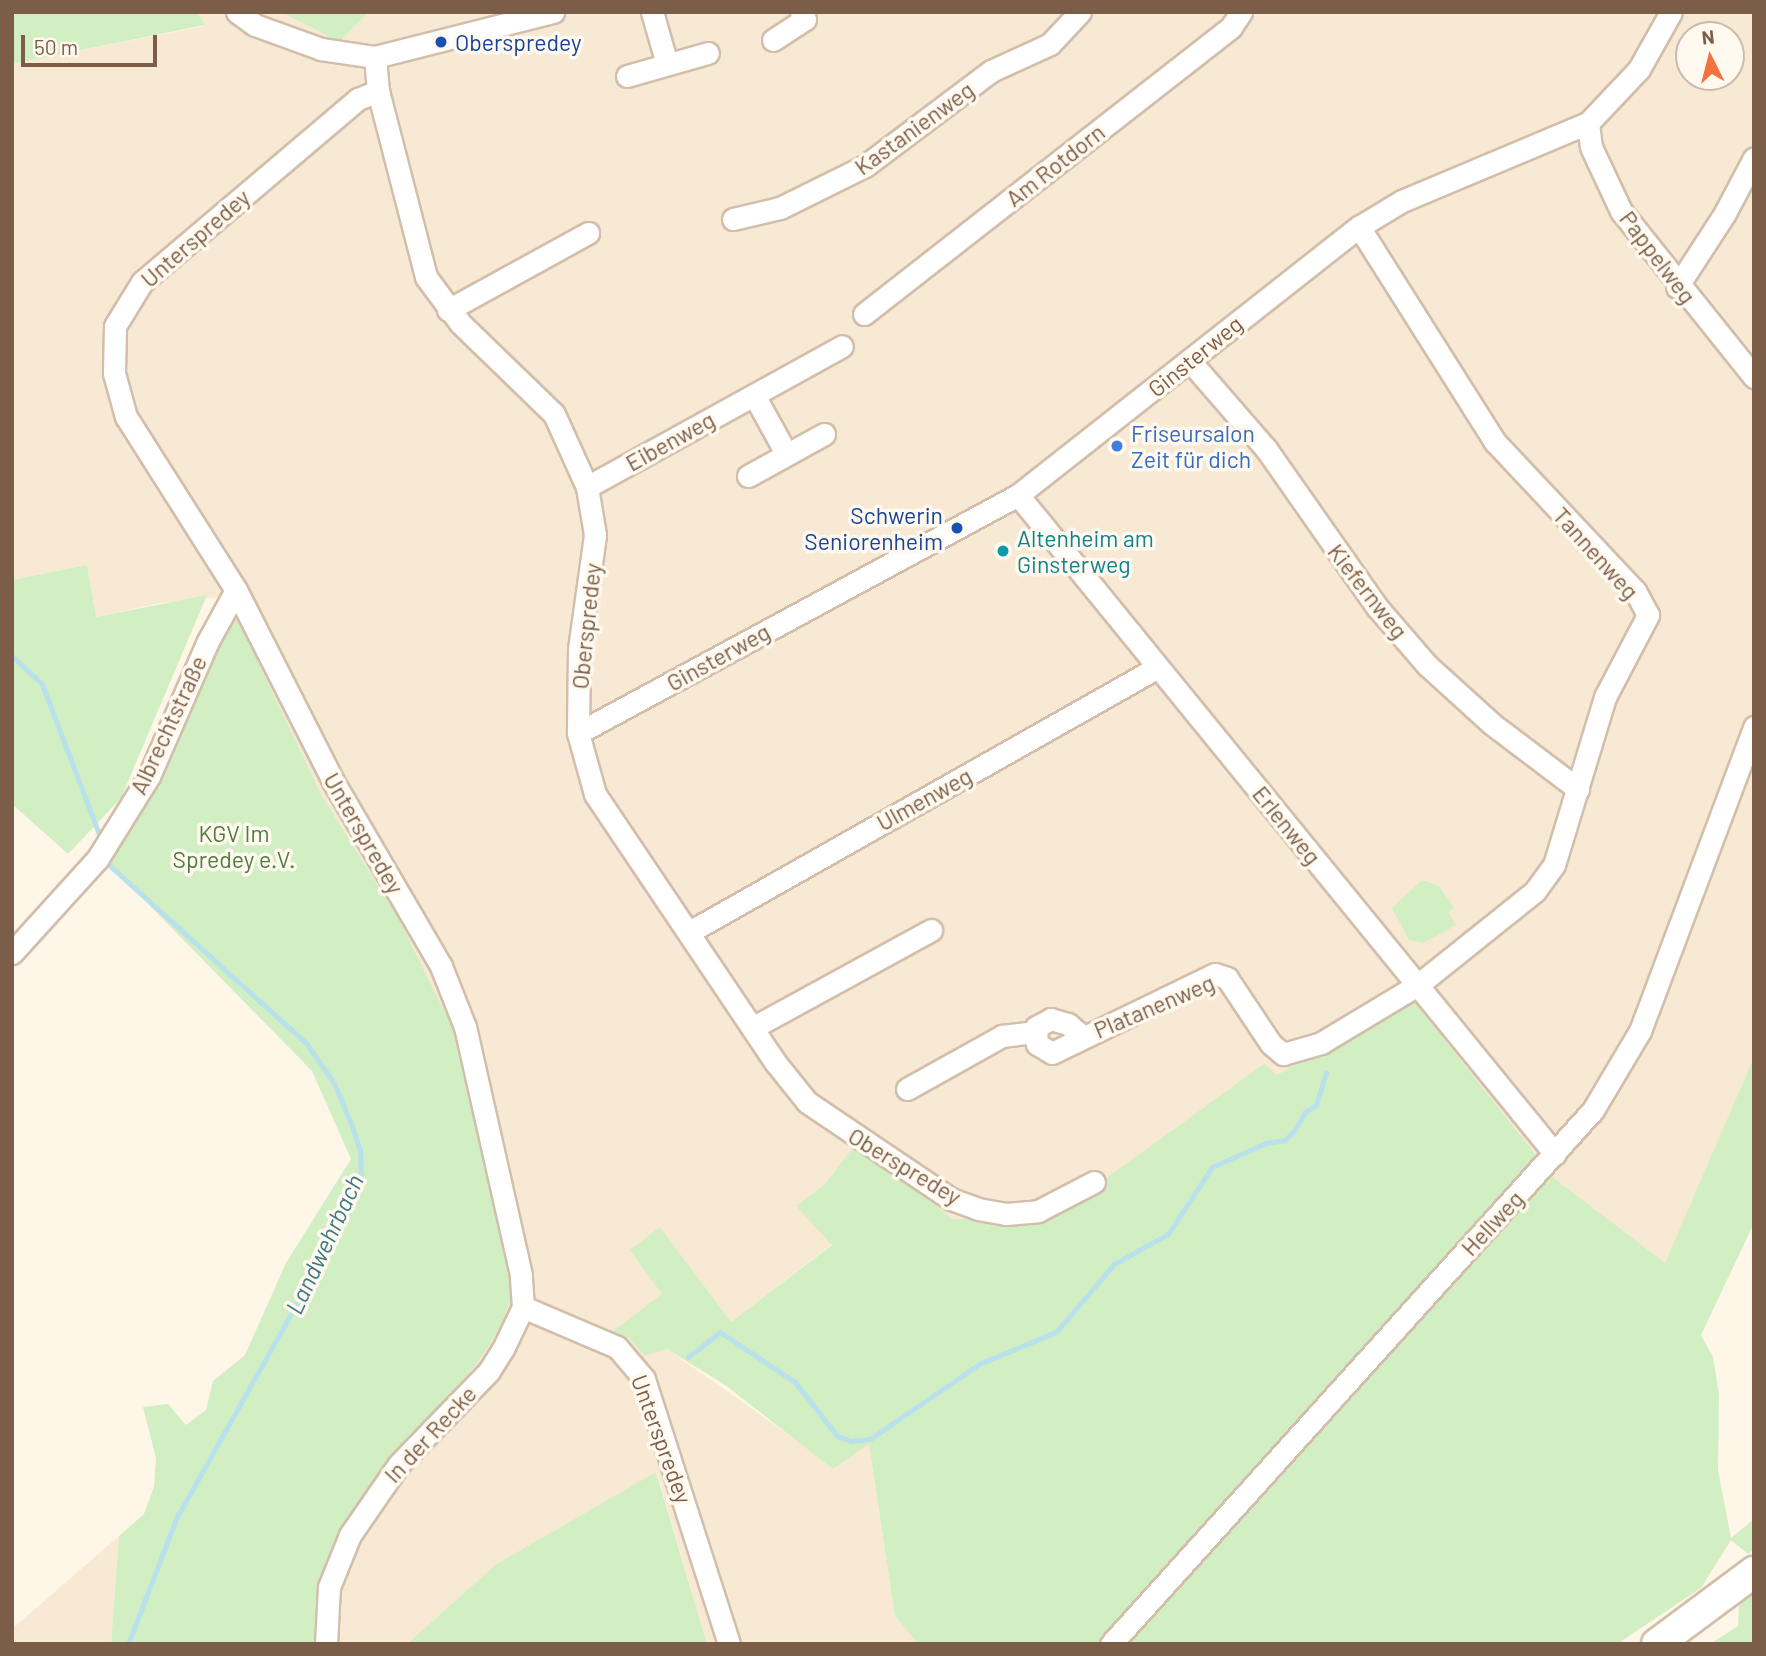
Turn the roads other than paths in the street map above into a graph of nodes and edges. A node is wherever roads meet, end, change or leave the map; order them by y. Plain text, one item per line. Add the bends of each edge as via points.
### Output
1 (237, 12) edge
2 (553, 12) edge
3 (652, 12) edge
4 (801, 12) edge
5 (1080, 12) edge
6 (1241, 12) edge
7 (1671, 12) edge
8 (773, 40) dead end
9 (708, 53) dead end
10 (375, 57) junction
11 (667, 64) junction
12 (627, 76) dead end
13 (378, 91) junction
14 (1588, 123) junction
15 (1754, 158) edge
16 (733, 219) dead end
17 (1359, 227) junction
18 (588, 233) dead end
19 (1677, 286) junction
20 (448, 310) junction
21 (864, 314) dead end
22 (842, 346) dead end
23 (1190, 361) junction
24 (1754, 377) edge
25 (754, 395) junction
26 (824, 435) dead end
27 (787, 454) junction
28 (748, 476) dead end
29 (587, 486) junction
30 (1018, 495) junction
31 (236, 590) junction
32 (1158, 667) junction
33 (1754, 727) edge
34 (578, 733) junction
35 (1578, 789) junction
36 (931, 930) dead end
37 (691, 931) junction
38 (12, 953) edge
39 (1419, 984) junction
40 (754, 1027) junction
41 (907, 1089) dead end
42 (1555, 1154) junction
43 (1094, 1182) dead end
44 (523, 1307) junction
45 (1754, 1572) edge
46 (326, 1644) edge
47 (729, 1644) edge
48 (1111, 1644) edge
49 (1657, 1644) edge

1 - 10 street via 255,25 321,49
2 - 10 street
3 - 11 street
4 - 8 street via 805,19
5 - 16 street, Kastanienweg via 1050,44 991,71 865,166 791,203
6 - 21 street, Am Rotdorn via 1231,27
7 - 14 street, Ginsterweg via 1639,69
9 - 11 street
10 - 13 street, Oberspredey
11 - 12 street
13 - 20 street, Oberspredey via 420,263
13 - 31 street, Unterspredey via 358,99 142,282 116,326 114,373 126,417
14 - 17 street, Ginsterweg via 1402,201
14 - 19 street, Pappelweg via 1591,147 1621,211
15 - 19 street via 1725,213
17 - 23 street, Ginsterweg
17 - 35 street, Tannenweg via 1495,442 1635,591 1648,615 1605,697
18 - 20 street
19 - 24 street, Pappelweg
20 - 29 street, Oberspredey via 554,414
22 - 25 street, Eibenweg
23 - 30 street, Ginsterweg
23 - 35 street, Kiefernweg via 1267,450 1377,607 1427,665 1492,724
25 - 27 street
25 - 29 street, Eibenweg
26 - 27 street
27 - 28 street
29 - 34 street, Oberspredey via 595,536 579,649
30 - 32 street, Erlenweg
30 - 34 street, Ginsterweg
31 - 38 street, Albrechtstraße via 206,643 149,776 98,858
31 - 44 street, Unterspredey via 333,781 432,947 453,994 465,1027 498,1187 515,1241
32 - 37 street, Ulmenweg
32 - 39 street, Erlenweg
33 - 42 street, Hellweg via 1640,1031 1593,1110
34 - 37 street, Oberspredey via 595,794
35 - 39 street, Tannenweg via 1553,865 1535,891
36 - 40 street
37 - 40 street, Oberspredey
39 - 41 street, Platanenweg via 1321,1043 1283,1054 1271,1044 1227,978 1215,974 1052,1053 1037,1044 1036,1032 1002,1036
39 - 42 street, Erlenweg
40 - 43 street, Oberspredey via 807,1102 951,1199 1006,1214 1038,1211
42 - 48 street, Hellweg
44 - 46 street, In der Recke via 489,1371 399,1464 350,1535 329,1587
44 - 47 street, Unterspredey via 617,1347 645,1379
45 - 49 main road

